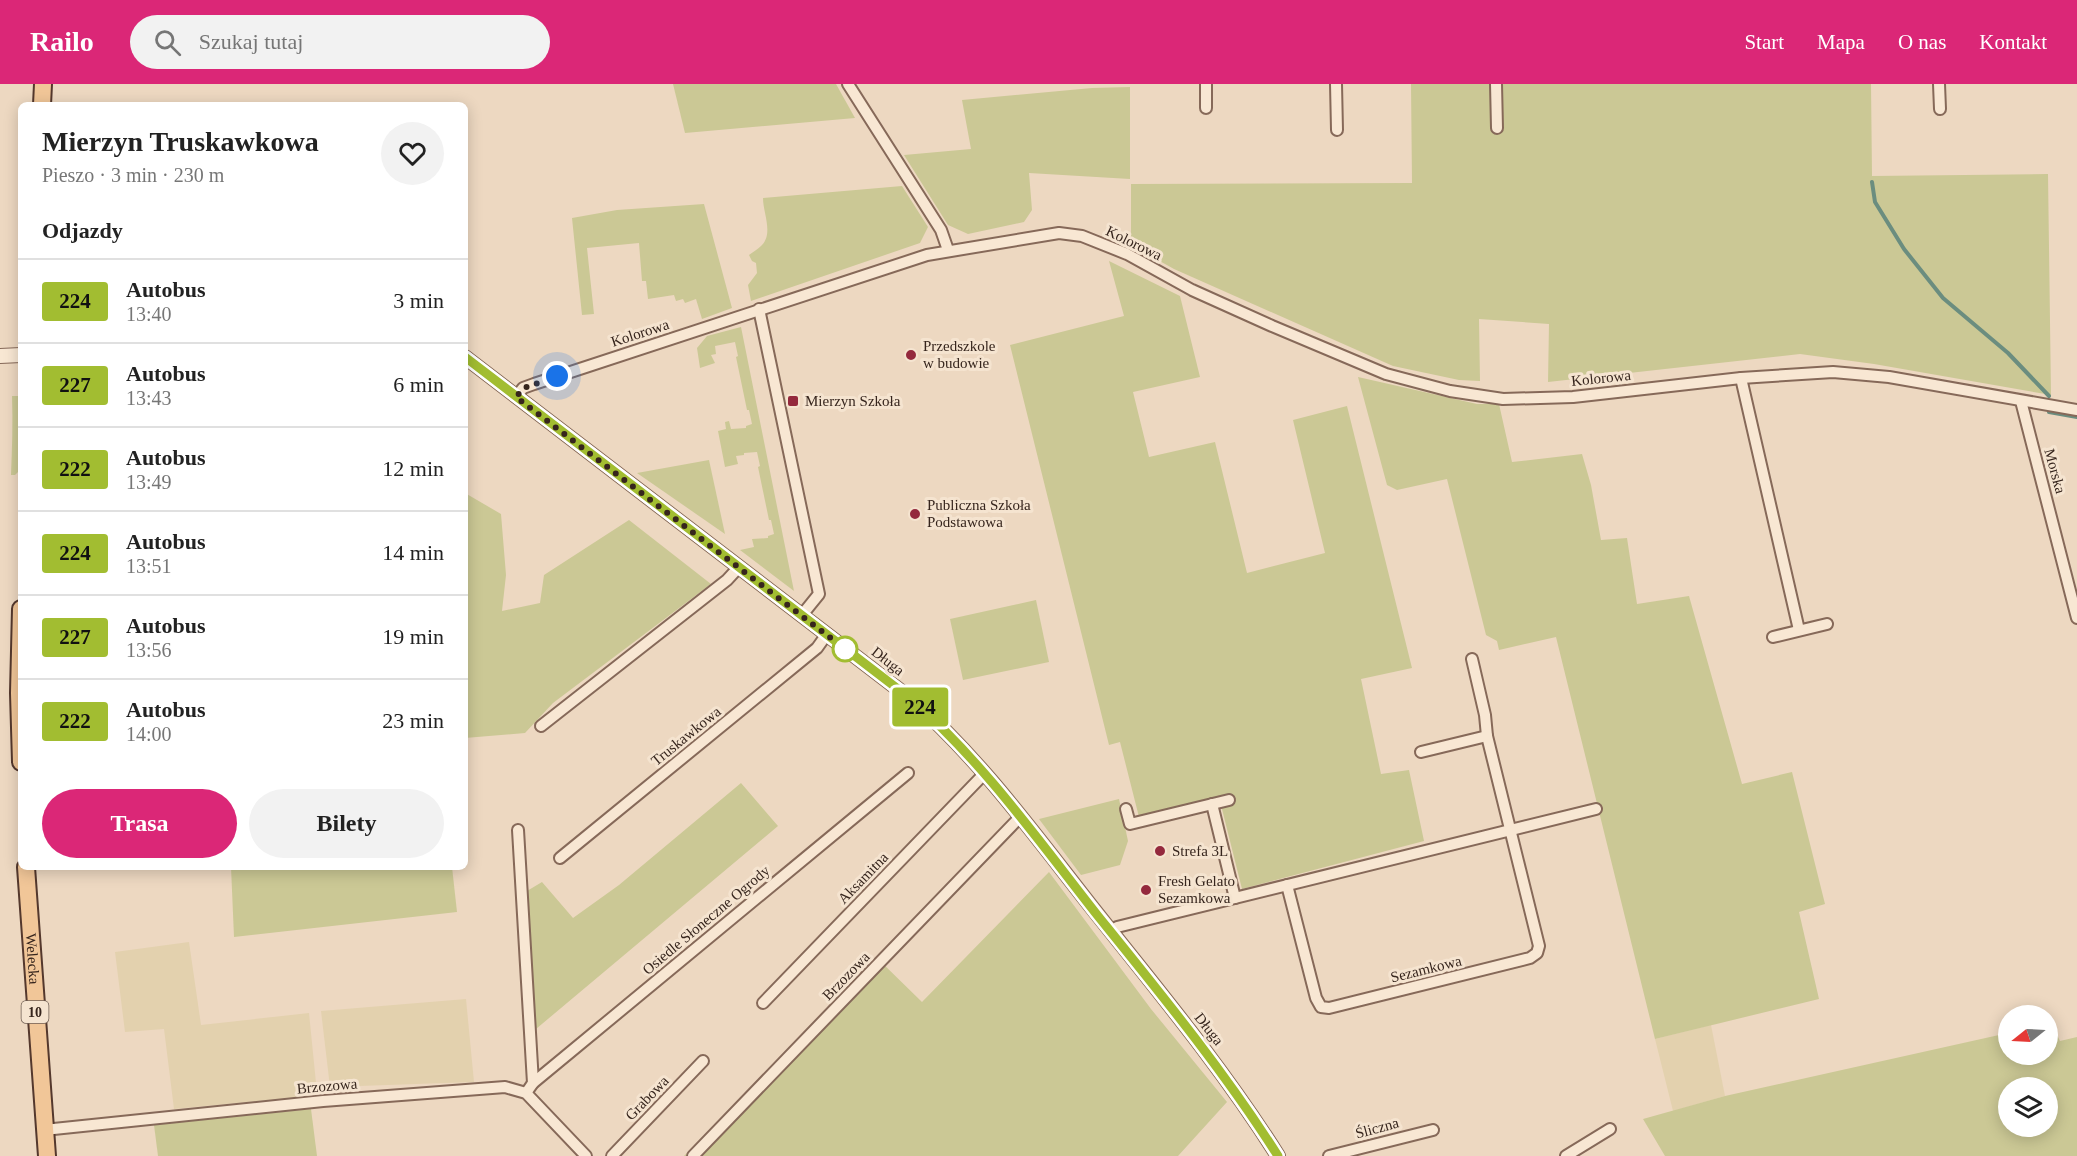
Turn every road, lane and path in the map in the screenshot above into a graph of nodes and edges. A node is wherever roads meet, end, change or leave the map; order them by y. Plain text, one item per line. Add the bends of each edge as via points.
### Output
1 (43, 84) edge
2 (848, 84) edge
3 (1206, 84) edge
4 (1336, 84) edge
5 (1496, 84) edge
6 (1939, 84) edge
7 (42, 102) edge
8 (1206, 108) dead end
9 (1940, 109) dead end
10 (1497, 129) dead end
11 (1337, 130) dead end
12 (948, 250) junction
13 (759, 309) junction
14 (18, 355) edge
15 (0, 356) edge
16 (468, 359) edge
17 (1741, 378) junction
18 (516, 397) junction
19 (2021, 401) junction
20 (2077, 410) edge
21 (739, 567) junction
22 (802, 615) junction
23 (2077, 618) edge
24 (1827, 624) dead end
25 (1799, 630) junction
26 (827, 634) junction
27 (1773, 637) dead end
28 (1472, 659) dead end
29 (541, 726) dead end
30 (1487, 736) junction
31 (1421, 752) dead end
32 (908, 773) dead end
33 (985, 773) junction
34 (1229, 800) dead end
35 (1212, 804) junction
36 (1126, 809) dead end
37 (1596, 809) dead end
38 (1020, 817) junction
39 (518, 830) dead end
40 (1510, 830) junction
41 (560, 858) dead end
42 (26, 870) edge
43 (1287, 885) junction
44 (1235, 897) junction
45 (1111, 932) junction
46 (763, 1003) dead end
47 (703, 1061) dead end
48 (533, 1083) junction
49 (526, 1093) junction
50 (1610, 1129) dead end
51 (44, 1130) junction
52 (1433, 1130) dead end
53 (47, 1156) edge
54 (586, 1156) edge
55 (612, 1156) edge
56 (693, 1156) edge
57 (1278, 1156) edge
58 (1329, 1156) edge
59 (1566, 1156) edge

1 - 7 main road
2 - 12 street via 941,230
3 - 8 street
4 - 11 street
5 - 10 street
6 - 9 street
12 - 13 street, Kolorowa
12 - 17 street, Kolorowa via 1059,233 1082,236 1272,326 1386,374 1450,391 1503,399 1573,397
13 - 18 street, Kolorowa via 534,384 523,388
13 - 22 street via 819,594
14 - 15 street
16 - 18 street, Długa
17 - 19 street, Kolorowa via 1833,372 1889,377
17 - 25 street
18 - 21 street, Długa
19 - 20 street, Kolorowa
19 - 23 street, Morska
21 - 22 street, Długa
21 - 29 street
22 - 26 street, Długa
24 - 25 street
25 - 27 street
26 - 33 street, Długa via 924,710
26 - 41 street, Truskawkowa via 817,648
28 - 30 street, Sezamkowa
30 - 31 street
30 - 40 street, Sezamkowa
32 - 48 street, Osiedle Słoneczne Ogrody
33 - 38 street, Długa
33 - 46 street, Aksamitna
34 - 35 street
35 - 36 street via 1130,824
35 - 44 street
37 - 40 street
38 - 45 street, Długa
38 - 56 street, Brzozowa
39 - 48 street
40 - 43 street
40 - 43 street, Sezamkowa via 1539,946 1537,953 1329,1008 1321,1007 1316,998
42 - 51 main road, Welecka / 10
43 - 44 street
44 - 45 street via 1117,927
45 - 57 street, Długa via 1224,1075
47 - 55 street, Grabowa
48 - 49 street, Osiedle Słoneczne Ogrody
49 - 51 street, Brzozowa via 505,1087 475,1089
49 - 54 street
50 - 59 street
51 - 53 main road, Welecka / 10
52 - 58 street, Śliczna

